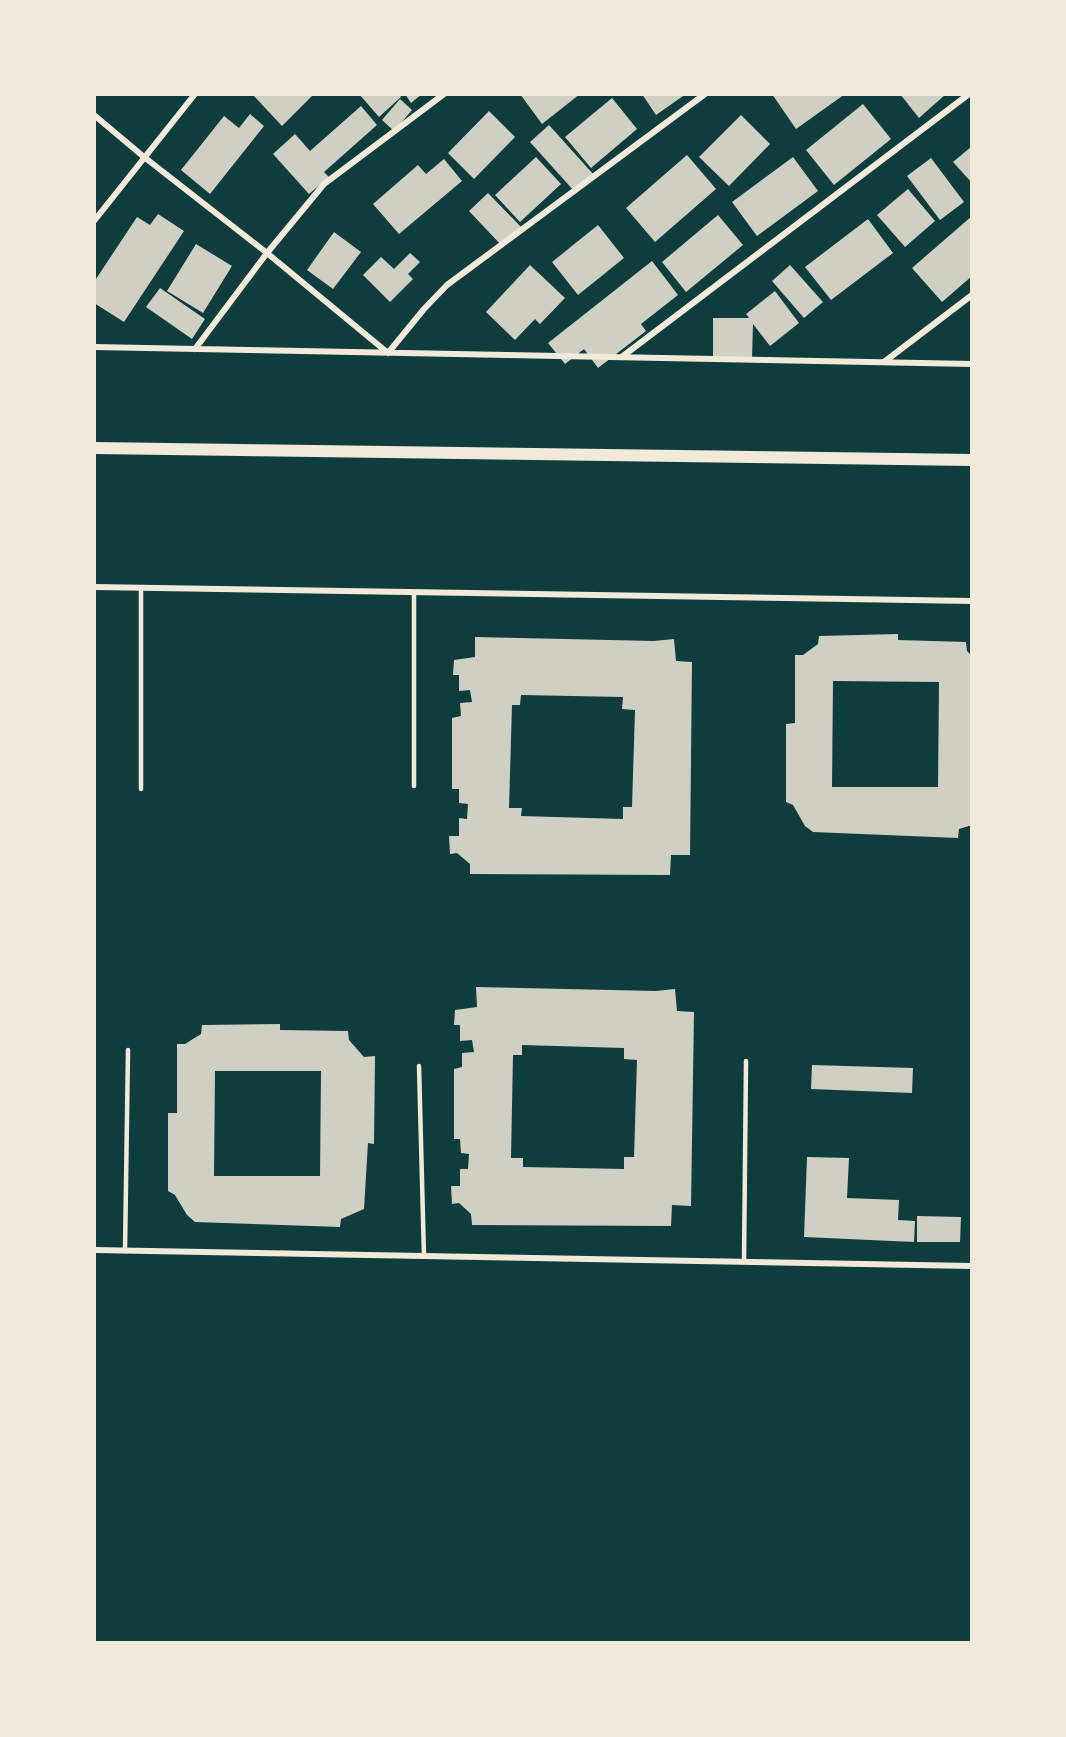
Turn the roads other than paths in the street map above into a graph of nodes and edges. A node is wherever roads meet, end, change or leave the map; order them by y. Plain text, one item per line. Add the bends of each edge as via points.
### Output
1 (195, 94) edge
2 (444, 94) edge
3 (705, 94) edge
4 (969, 94) edge
5 (94, 115) edge
6 (144, 157) junction
7 (94, 221) edge
8 (267, 253) junction
9 (972, 295) edge
10 (94, 347) edge
11 (195, 350) junction
12 (388, 353) junction
13 (622, 356) junction
14 (884, 362) junction
15 (972, 364) edge
16 (94, 448) edge
17 (972, 460) edge
18 (94, 587) edge
19 (141, 588) junction
20 (414, 592) junction
21 (972, 601) edge
22 (414, 786) dead end
23 (141, 789) dead end
24 (128, 1050) dead end
25 (746, 1061) dead end
26 (419, 1066) dead end
27 (94, 1250) edge
28 (125, 1251) junction
29 (424, 1256) junction
30 (744, 1262) junction
31 (972, 1266) edge

1 - 6 street
2 - 8 street via 324,184
3 - 12 street via 447,285
4 - 13 street
5 - 6 street
6 - 7 street
6 - 8 street
8 - 11 street
8 - 12 street
9 - 14 street
10 - 11 street
11 - 12 street
12 - 13 street
13 - 14 street
14 - 15 street
16 - 17 main road
18 - 19 street
19 - 20 street
19 - 23 lane
20 - 21 street
20 - 22 lane
24 - 28 lane
25 - 30 lane
26 - 29 lane
27 - 28 street
28 - 29 street
29 - 30 street
30 - 31 street

